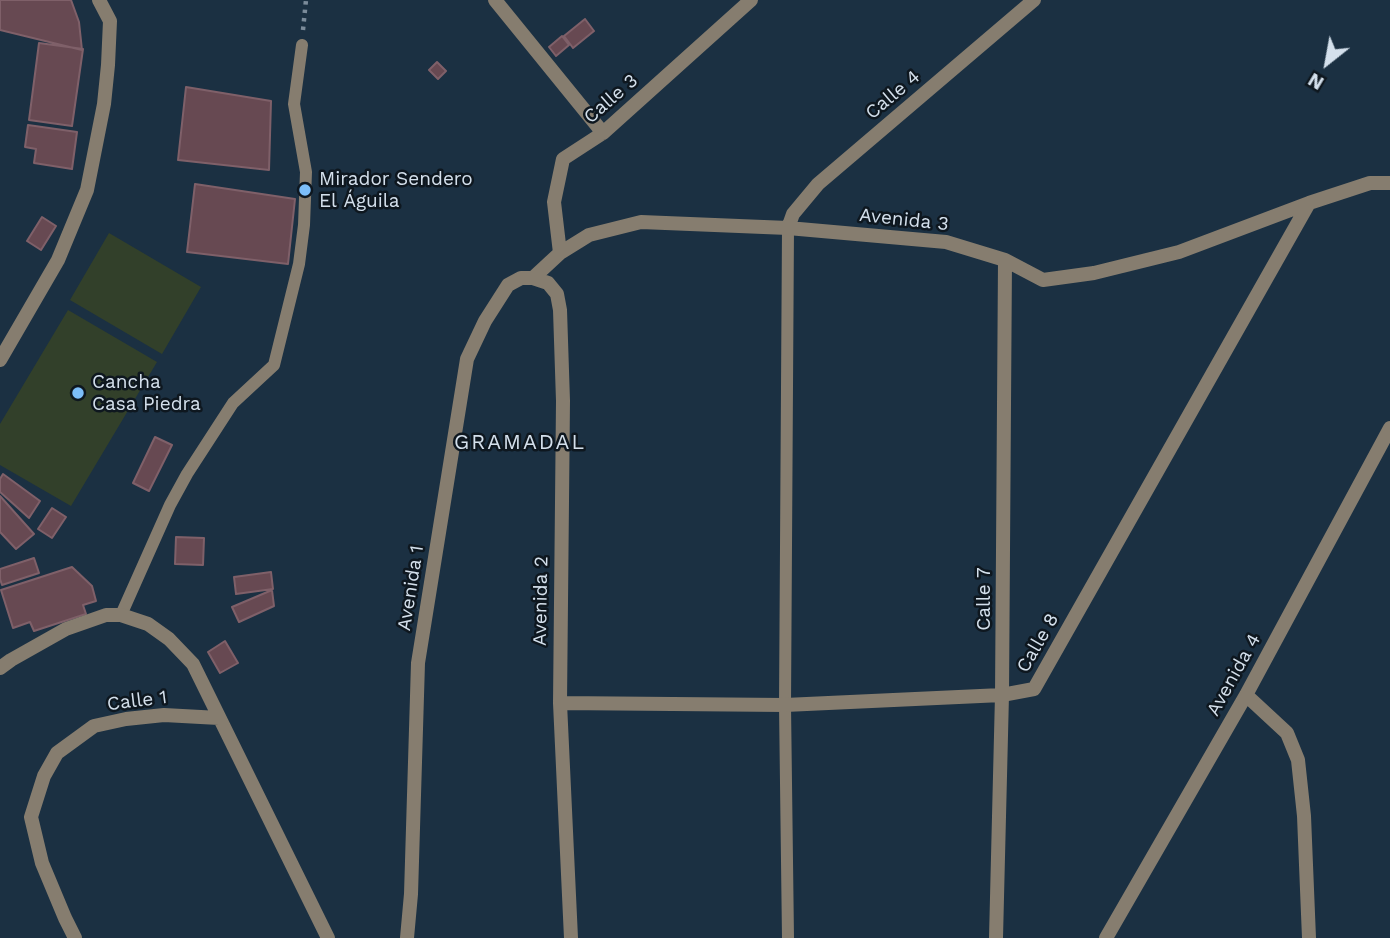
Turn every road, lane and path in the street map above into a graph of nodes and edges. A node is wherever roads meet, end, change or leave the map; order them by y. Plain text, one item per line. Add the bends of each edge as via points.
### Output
1 (99, 0) edge
2 (306, 0) edge
3 (495, 0) edge
4 (751, 0) edge
5 (1034, 0) edge
6 (302, 45) joint
7 (603, 133) junction
8 (1390, 183) edge
9 (1309, 203) junction
10 (788, 228) junction
11 (559, 253) junction
12 (1004, 260) junction
13 (533, 278) junction
14 (0, 360) edge
15 (1390, 428) edge
16 (121, 615) junction
17 (0, 668) edge
18 (1002, 695) junction
19 (1247, 695) junction
20 (560, 703) junction
21 (785, 705) junction
22 (219, 718) junction
23 (75, 938) edge
24 (328, 938) edge
25 (407, 938) edge
26 (572, 938) edge
27 (788, 938) edge
28 (996, 938) edge
29 (1106, 938) edge
30 (1309, 938) edge

1 - 14 street via 110,21 108,65 87,190 58,260
2 - 6 path
3 - 7 street
4 - 7 street, Calle 3
5 - 10 street, Calle 4 via 817,184 793,214
6 - 16 lane via 294,104 306,172 304,225 274,365 233,403 187,474
7 - 11 street, Calle 3 via 563,159 554,202
8 - 9 street via 1370,183
9 - 12 street, Avenida 3 via 1179,252 1094,273 1043,280
9 - 18 street, Calle 8 via 1034,689
10 - 11 street, Avenida 3 via 641,222 589,235
10 - 12 street, Avenida 3 via 946,242
10 - 21 lane
11 - 13 street, Avenida 3
12 - 18 street, Calle 7
13 - 20 street, Avenida 2 via 548,283 557,294 560,310
13 - 25 street, Avenida 1 via 508,285 467,359 418,663
15 - 19 street, Avenida 4
16 - 17 street via 106,615 66,629
16 - 22 street via 148,624 193,664
18 - 21 street, Calle 8
18 - 28 street, Calle 7
19 - 29 street, Avenida 4
19 - 30 street via 1287,733 1298,760
20 - 21 street, Calle 8
20 - 26 street, Avenida 2
21 - 27 lane
22 - 23 street, Calle 1 via 164,715 125,719 94,726 57,753 31,817 42,863
22 - 24 street

